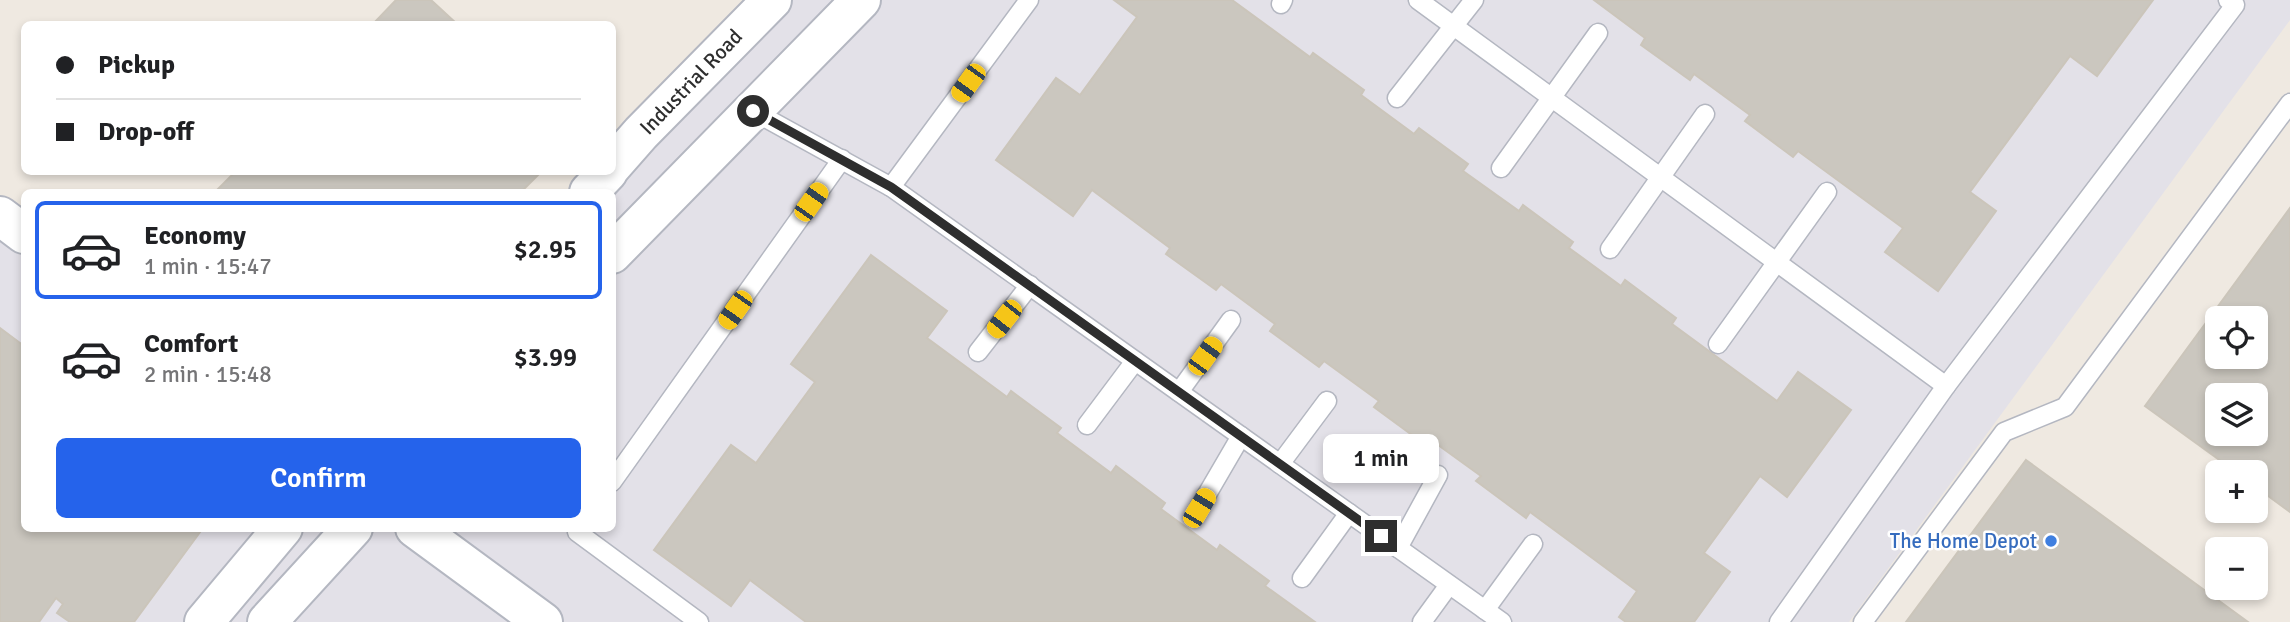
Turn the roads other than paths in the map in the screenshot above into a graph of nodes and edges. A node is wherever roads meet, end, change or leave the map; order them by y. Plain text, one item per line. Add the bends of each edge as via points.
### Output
1 (772, 0) edge
2 (861, 0) edge
3 (1029, 0) edge
4 (1418, 0) edge
5 (1474, 0) edge
6 (2228, 0) edge
7 (1454, 26) junction
8 (1598, 33) dead end
9 (1550, 97) junction
10 (1397, 98) dead end
11 (2290, 103) edge
12 (753, 111) junction
13 (1705, 114) dead end
14 (842, 159) junction
15 (616, 161) edge
16 (1501, 168) dead end
17 (605, 175) edge
18 (1659, 177) junction
19 (891, 187) junction
20 (592, 189) edge
21 (1827, 192) dead end
22 (0, 216) edge
23 (21, 232) edge
24 (1610, 249) dead end
25 (616, 250) edge
26 (1777, 263) junction
27 (1030, 285) junction
28 (1231, 320) dead end
29 (1718, 344) dead end
30 (978, 352) dead end
31 (1135, 361) junction
32 (1946, 386) junction
33 (1179, 392) junction
34 (1327, 401) dead end
35 (1087, 425) dead end
36 (1241, 436) junction
37 (1280, 464) junction
38 (1438, 475) dead end
39 (616, 476) edge
40 (1199, 508) dead end
41 (1349, 513) junction
42 (281, 532) edge
43 (349, 532) edge
44 (420, 532) edge
45 (577, 532) edge
46 (1533, 544) dead end
47 (1398, 548) junction
48 (1302, 578) dead end
49 (1449, 584) junction
50 (1485, 610) junction
51 (204, 622) edge
52 (267, 622) edge
53 (543, 622) edge
54 (699, 622) edge
55 (1422, 622) edge
56 (1502, 622) edge
57 (1779, 622) edge
58 (1863, 622) edge

1 - 15 main road, Industrial Road
2 - 12 main road
3 - 19 lane
4 - 7 lane
5 - 7 lane
6 - 32 lane via 2235,5
7 - 9 lane
7 - 10 lane
8 - 9 lane
9 - 16 lane
9 - 18 lane
11 - 58 lane via 2065,407 2004,432
12 - 14 lane
12 - 25 main road
13 - 18 lane
14 - 19 lane
14 - 39 lane
17 - 20 main road
18 - 24 lane
18 - 26 lane
19 - 27 lane
21 - 26 lane
22 - 23 main road
26 - 29 lane
26 - 32 lane
27 - 30 lane
27 - 31 lane
28 - 33 lane
31 - 33 lane
31 - 35 lane
32 - 57 lane
33 - 36 lane
34 - 37 lane
36 - 37 lane
36 - 40 lane
37 - 41 lane
38 - 47 lane
41 - 47 lane
41 - 48 lane
42 - 51 main road
43 - 52 main road
44 - 53 main road
45 - 54 lane
46 - 50 lane
47 - 49 lane
49 - 50 lane
49 - 55 lane
50 - 56 lane

